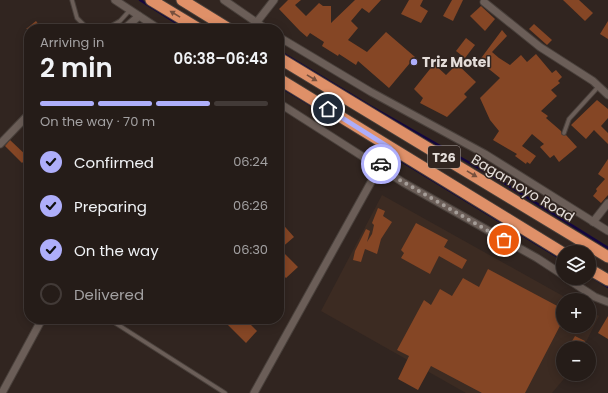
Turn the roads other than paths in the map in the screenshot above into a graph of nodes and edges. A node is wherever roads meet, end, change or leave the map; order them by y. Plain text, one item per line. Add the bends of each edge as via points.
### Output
1 (72, 0) edge
2 (114, 0) edge
3 (151, 0) edge
4 (182, 0) edge
5 (224, 0) edge
6 (274, 0) edge
7 (484, 2) dead end
8 (130, 10) junction
9 (139, 16) junction
10 (256, 23) joint
11 (83, 24) edge
12 (115, 24) edge
13 (130, 24) edge
14 (151, 24) edge
15 (191, 24) edge
16 (221, 24) edge
17 (284, 40) edge
18 (284, 61) edge
19 (284, 82) edge
20 (599, 86) junction
21 (608, 95) edge
22 (284, 106) edge
23 (24, 119) edge
24 (564, 133) dead end
25 (0, 144) edge
26 (390, 148) junction
27 (379, 168) junction
28 (608, 203) edge
29 (593, 222) junction
30 (608, 231) edge
31 (556, 249) edge
32 (608, 257) edge
33 (556, 271) edge
34 (596, 273) edge
35 (608, 280) edge
36 (577, 285) edge
37 (608, 302) edge
38 (39, 324) edge
39 (117, 324) edge
40 (2, 393) edge
41 (225, 393) edge
42 (254, 393) edge

1 - 11 lane via 77,18
2 - 8 street
15 -> 3 highway
4 - 16 highway
5 - 10 street
6 - 10 street
7 - 20 street via 540,47
8 - 9 street
8 - 12 lane
9 - 13 street
9 - 14 street
17 - 29 street via 371,92 485,154
18 -> 32 highway, Bagamoyo Road / T26
19 - 26 highway, T26
20 - 21 street
20 - 24 lane via 569,119
22 - 27 street
23 - 25 street
26 - 27 street
26 - 31 highway, T26
27 - 33 street
27 - 42 street
28 - 29 street
29 - 30 street
34 - 35 highway
36 - 37 street
38 - 40 street
39 - 41 lane

